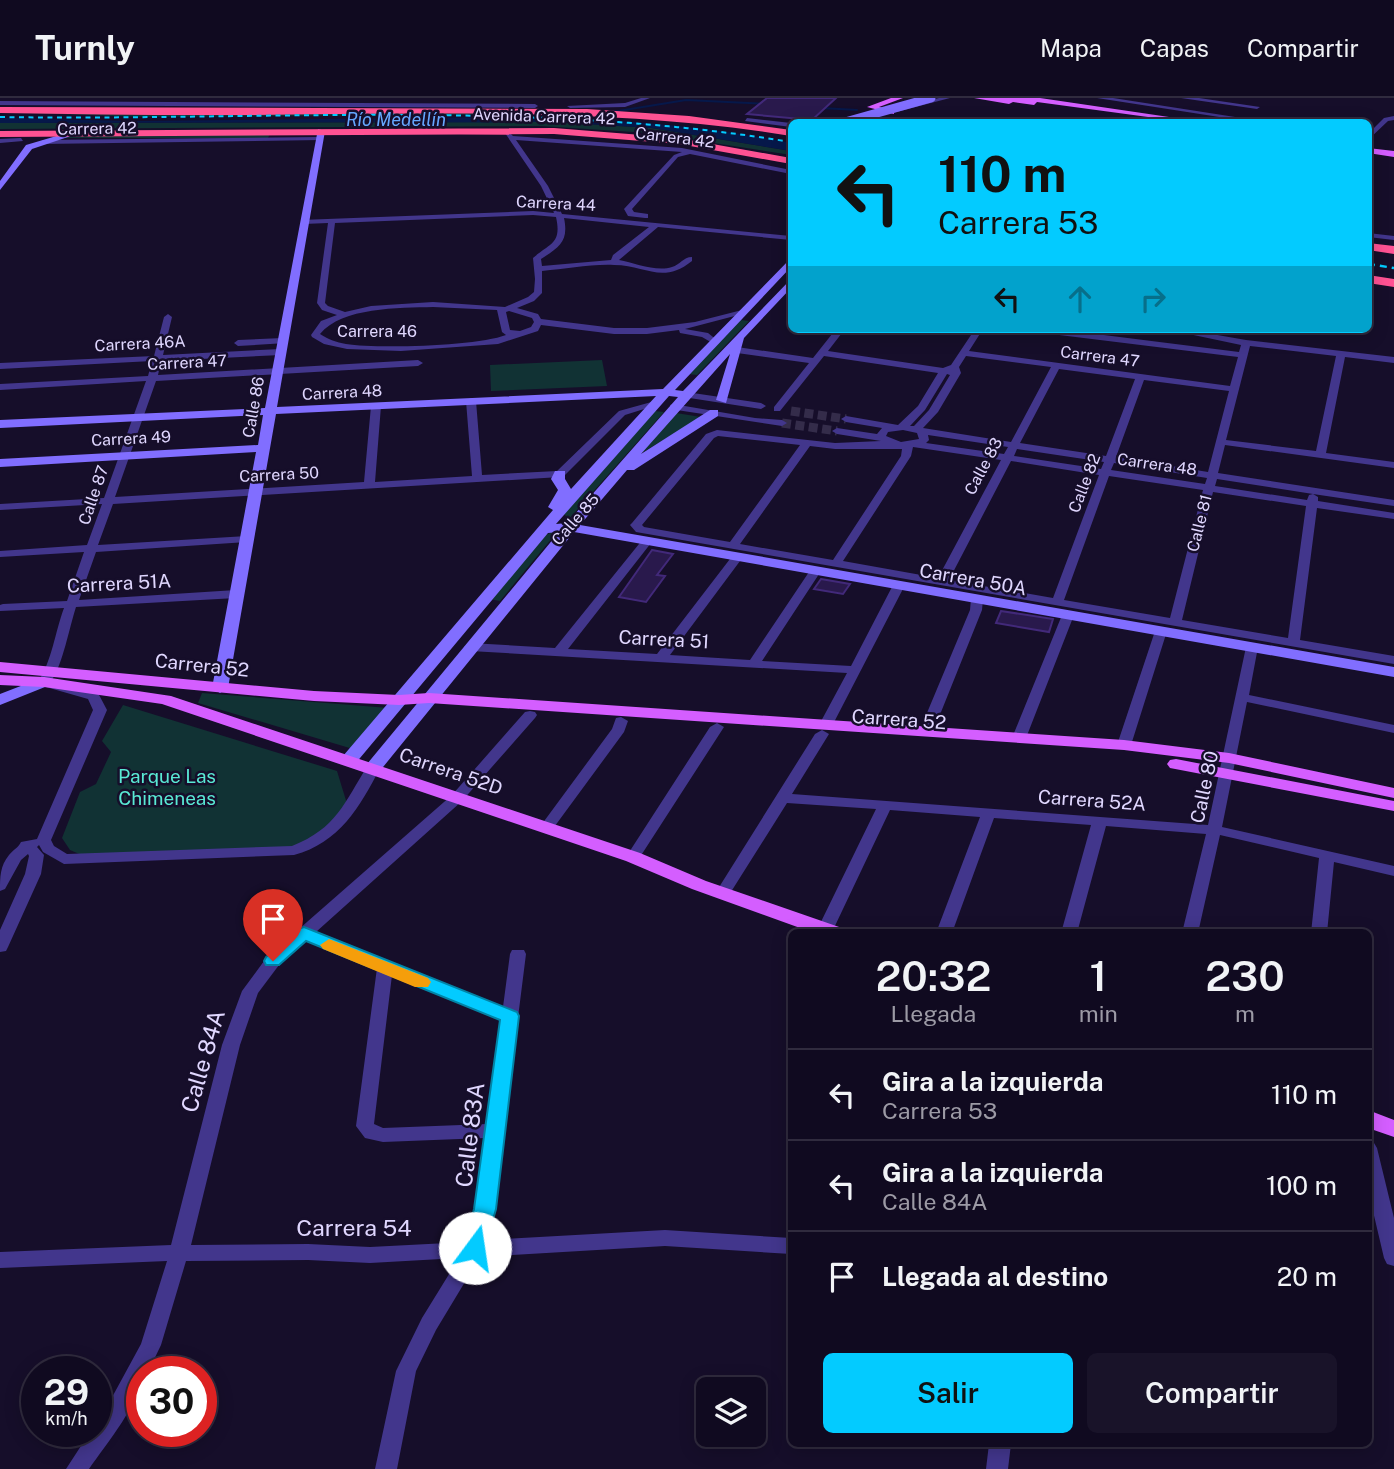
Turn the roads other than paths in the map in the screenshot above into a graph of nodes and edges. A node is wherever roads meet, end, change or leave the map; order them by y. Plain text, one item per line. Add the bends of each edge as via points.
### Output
1 (108, 98) edge
2 (647, 98) edge
3 (899, 98) edge
4 (911, 98) edge
5 (947, 98) edge
6 (978, 98) edge
7 (999, 98) edge
8 (1023, 98) edge
9 (1100, 98) edge
10 (1184, 98) edge
11 (1241, 98) edge
12 (931, 99) edge
13 (334, 101) edge
14 (489, 101) edge
15 (279, 105) junction
16 (1234, 105) junction
17 (92, 106) junction
18 (535, 106) junction
19 (570, 106) junction
20 (0, 107) edge
21 (1257, 107) dead end
22 (1071, 108) junction
23 (223, 109) junction
24 (621, 111) junction
25 (663, 111) junction
26 (891, 112) junction
27 (1222, 116) junction
28 (1393, 118) edge
29 (842, 119) edge
30 (856, 119) edge
31 (868, 119) edge
32 (1150, 119) edge
33 (1175, 119) edge
34 (1245, 119) dead end
35 (788, 126) edge
36 (788, 127) edge
37 (788, 127) edge
38 (0, 132) edge
39 (511, 132) junction
40 (1372, 134) edge
41 (320, 135) junction
42 (21, 139) junction
43 (50, 139) junction
44 (0, 141) edge
45 (638, 141) junction
46 (670, 148) junction
47 (1372, 148) edge
48 (1394, 151) edge
49 (694, 152) junction
50 (788, 158) edge
51 (788, 159) edge
52 (788, 165) edge
53 (788, 171) edge
54 (0, 187) edge
55 (561, 215) junction
56 (332, 221) junction
57 (304, 222) junction
58 (656, 225) junction
59 (788, 232) edge
60 (788, 237) edge
61 (1372, 241) edge
62 (1372, 242) edge
63 (1394, 242) edge
64 (1394, 250) edge
65 (689, 259) dead end
66 (615, 262) junction
67 (788, 264) edge
68 (538, 269) junction
69 (1372, 276) edge
70 (1372, 277) edge
71 (1394, 278) edge
72 (1394, 283) edge
73 (788, 285) edge
74 (526, 307) junction
75 (506, 308) junction
76 (746, 308) junction
77 (767, 308) junction
78 (346, 314) junction
79 (168, 317) dead end
80 (536, 325) junction
81 (657, 330) junction
82 (838, 333) edge
83 (976, 333) edge
84 (1089, 333) edge
85 (1198, 333) edge
86 (515, 334) junction
87 (741, 336) junction
88 (283, 341) junction
89 (714, 341) junction
90 (238, 343) dead end
91 (1246, 343) junction
92 (737, 350) junction
93 (281, 352) junction
94 (963, 353) junction
95 (1243, 355) junction
96 (1341, 355) junction
97 (819, 357) junction
98 (158, 358) junction
99 (1394, 360) edge
100 (418, 363) dead end
101 (18, 365) junction
102 (0, 366) edge
103 (1056, 366) junction
104 (951, 370) junction
105 (277, 373) junction
106 (1140, 377) junction
107 (152, 379) junction
108 (4, 387) edge
109 (1234, 389) junction
110 (666, 391) junction
111 (686, 395) junction
112 (0, 399) edge
113 (722, 400) junction
114 (471, 401) junction
115 (655, 404) junction
116 (376, 406) junction
117 (673, 407) junction
118 (769, 408) junction
119 (270, 411) junction
120 (792, 411) tunnel mouth
121 (713, 413) junction
122 (138, 417) junction
123 (846, 419) tunnel mouth
124 (758, 420) junction
125 (782, 423) tunnel mouth
126 (0, 424) edge
127 (900, 427) junction
128 (919, 430) junction
129 (837, 431) tunnel mouth
130 (767, 438) junction
131 (888, 441) junction
132 (1222, 442) junction
133 (807, 443) junction
134 (911, 445) junction
135 (1014, 446) junction
136 (264, 448) junction
137 (125, 456) junction
138 (1320, 456) junction
139 (1008, 458) junction
140 (1112, 460) junction
141 (0, 463) edge
142 (1394, 465) edge
143 (1107, 473) junction
144 (560, 474) junction
145 (477, 478) junction
146 (611, 478) junction
147 (1209, 482) junction
148 (369, 485) junction
149 (256, 491) junction
150 (1313, 498) junction
151 (110, 500) junction
152 (1394, 503) edge
153 (0, 507) edge
154 (557, 514) junction
155 (1394, 516) edge
156 (568, 527) junction
157 (544, 529) junction
158 (644, 535) junction
159 (247, 539) junction
160 (93, 548) junction
161 (735, 551) junction
162 (0, 554) edge
163 (836, 563) junction
164 (815, 571) junction
165 (942, 581) junction
166 (899, 585) junction
167 (236, 594) junction
168 (977, 599) junction
169 (1058, 601) junction
170 (72, 603) junction
171 (3, 608) dead end
172 (1068, 615) junction
173 (1168, 627) junction
174 (1294, 642) junction
175 (470, 647) junction
176 (1252, 647) junction
177 (559, 652) junction
178 (661, 658) junction
179 (1394, 660) edge
180 (754, 663) junction
181 (0, 667) edge
182 (856, 670) junction
183 (1394, 672) edge
184 (48, 676) junction
185 (0, 680) edge
186 (220, 688) junction
187 (1242, 697) junction
188 (0, 699) edge
189 (399, 700) junction
190 (424, 703) junction
191 (530, 715) junction
192 (621, 721) junction
193 (717, 727) junction
194 (1394, 729) edge
195 (824, 730) junction
196 (926, 732) junction
197 (1018, 738) junction
198 (1124, 745) junction
199 (349, 760) junction
200 (1227, 764) junction
201 (373, 768) junction
202 (1394, 793) edge
203 (457, 798) junction
204 (783, 798) junction
205 (885, 806) junction
206 (1394, 806) edge
207 (989, 812) junction
208 (1100, 820) junction
209 (547, 827) junction
210 (1216, 830) junction
211 (44, 840) junction
212 (26, 845) junction
213 (1327, 856) junction
214 (633, 857) junction
215 (64, 859) junction
216 (1394, 871) edge
217 (33, 874) junction
218 (0, 887) edge
219 (724, 892) junction
220 (825, 929) edge
221 (831, 929) edge
222 (945, 929) edge
223 (1070, 929) edge
224 (1191, 929) edge
225 (1319, 929) edge
226 (304, 933) junction
227 (0, 947) edge
228 (518, 954) dead end
229 (385, 968) junction
230 (510, 1016) junction
231 (1372, 1120) edge
232 (1394, 1129) edge
233 (495, 1131) junction
234 (1372, 1165) edge
235 (788, 1246) edge
236 (475, 1248) junction
237 (179, 1253) junction
238 (1394, 1258) edge
239 (0, 1260) edge
240 (1000, 1447) edge
241 (76, 1469) edge
242 (386, 1469) edge
243 (997, 1469) edge

1 - 17 street
2 - 19 street via 625,105
3 - 26 main road via 872,107
4 - 29 street, bridge
5 - 26 street
6 - 22 main road
7 - 22 main road
8 - 33 main road
9 - 27 street
10 - 16 street
11 - 16 street
12 - 30 street, bridge
13 - 14 street
13 - 15 street
14 - 18 street
15 - 17 street
15 - 23 highway
16 - 21 street
16 - 27 street
17 - 20 street
18 - 19 highway
18 - 23 highway
19 - 24 highway
20 - 23 highway
20 - 24 highway via 179,114
22 - 32 main road
24 - 25 highway
24 - 36 highway
25 - 35 highway via 705,112
25 - 37 highway
26 - 31 street
27 - 34 street
28 - 40 street
38 - 42 highway, Avenida Carrera 42
38 - 50 highway, Avenida Carrera 42 via 537,127 680,138
39 - 41 highway, Avenida Carrera 42
39 - 45 highway
39 - 46 street, Carrera 42
39 - 51 highway, Avenida Carrera 42 via 649,138
39 - 55 street
41 - 43 street, Carrera 42
41 - 43 highway, Avenida Carrera 42 via 74,134
41 - 57 street, Calle 86
42 - 43 highway, Avenida Carrera 42
42 - 43 street
42 - 44 street
42 - 54 street
45 - 46 highway
45 - 52 highway
46 - 49 street, Carrera 42
47 - 48 main road
49 - 53 street, Carrera 42
49 - 59 street via 676,156 627,211
55 - 56 street, Carrera 44
55 - 58 street, Carrera 44
55 - 68 street via 559,241 537,258
56 - 57 street, Carrera 44
56 - 78 street via 321,303
57 - 88 street, Calle 86
58 - 60 street, Carrera 44
58 - 66 street
61 - 63 highway
62 - 64 highway
65 - 66 street via 677,269 662,271
66 - 68 street
67 - 76 street, Calle 85
68 - 74 street via 540,290
69 - 71 highway
70 - 72 highway
73 - 77 street, Calle 85
74 - 75 street
74 - 80 street
75 - 78 street, Carrera 46 via 445,303
75 - 86 street via 501,311 505,330
76 - 77 street
76 - 81 street via 702,324
76 - 89 street, Calle 85
77 - 87 street, Calle 85
78 - 86 street, Carrera 46 via 318,327 317,338 338,347 370,349 498,341
79 - 98 street, Calle 87
80 - 81 street
80 - 86 street
81 - 89 street via 694,332
82 - 97 street
83 - 94 street
84 - 95 street
85 - 91 street
87 - 92 street
87 - 111 street, Calle 85
88 - 90 street
88 - 93 street, Calle 86
89 - 110 street, Calle 85
91 - 95 street, Calle 81
91 - 96 street
92 - 97 street
92 - 113 street
93 - 98 street, Carrera 46A
93 - 105 street, Calle 86
94 - 103 street, Carrera 47
94 - 104 street
95 - 109 street, Calle 81
96 - 99 street
96 - 138 street
97 - 104 street
97 - 118 street
98 - 101 street, Carrera 46A
98 - 107 street, Calle 87
100 - 105 street, Carrera 47
101 - 102 street, Carrera 46A
101 - 108 street
103 - 106 street, Carrera 47
103 - 135 street, Calle 83
104 - 127 street via 922,408
104 - 128 street via 933,412
105 - 107 street, Carrera 47
105 - 119 street, Calle 86
106 - 109 street, Carrera 47
106 - 140 street, Calle 82
107 - 108 street, Carrera 47
107 - 122 street, Calle 87
108 - 112 street
109 - 132 street, Calle 81
110 - 111 street, Carrera 48
110 - 114 street, Carrera 48
110 - 115 street, Calle 85
110 - 117 street
111 - 113 street
111 - 117 street, Calle 85
113 - 118 street
114 - 116 street, Carrera 48
114 - 145 street
115 - 144 street via 622,413
115 - 154 street, Calle 85
116 - 119 street, Carrera 48
116 - 148 street
117 - 121 street
117 - 146 street, Calle 85
118 - 120 street
119 - 122 street, Carrera 48
119 - 136 street, Calle 86
121 - 124 street
121 - 146 street
122 - 126 street, Carrera 48
122 - 137 street, Calle 87
123 - 127 street, Carrera 48
124 - 125 street
124 - 130 street
127 - 128 street, Carrera 48
127 - 131 street via 885,430
128 - 134 street via 926,437
128 - 135 street, Carrera 48
129 - 131 street
130 - 133 street
130 - 158 street via 710,436 639,520 636,525
131 - 133 street via 848,446
131 - 134 street, Carrera 48
132 - 138 street
132 - 147 street, Calle 81
133 - 161 street
134 - 139 street, Carrera 48
134 - 163 street
135 - 139 street, Calle 83
135 - 140 street, Carrera 48
136 - 137 street, Carrera 49
136 - 149 street, Calle 86
137 - 141 street, Carrera 49
137 - 151 street, Calle 87
138 - 142 street
139 - 143 street, Carrera 48
139 - 165 street, Calle 83
140 - 143 street, Calle 82
140 - 147 street, Carrera 48
143 - 147 street, Carrera 48
143 - 169 street, Calle 82
144 - 145 street, Carrera 50
144 - 154 street via 565,489 555,505
145 - 148 street, Carrera 50
146 - 156 street, Calle 85
147 - 150 street, Carrera 48
147 - 173 street, Calle 81
148 - 149 street, Carrera 50
149 - 151 street, Carrera 50
149 - 159 street, Calle 86
150 - 152 street, Carrera 48
150 - 155 street, Carrera 48
150 - 174 street
151 - 153 street, Carrera 50
151 - 160 street, Calle 87
154 - 156 street
154 - 157 street, Calle 85
156 - 157 street, Carrera 50A
156 - 158 street, Carrera 50A
156 - 175 street, Calle 85
157 - 189 street, Calle 85
158 - 161 street, Carrera 50A
158 - 177 street
159 - 160 street
159 - 167 street, Calle 86
160 - 162 street
160 - 170 street, Calle 87
161 - 163 street
161 - 164 street, Carrera 50A
161 - 178 street
163 - 165 street
164 - 166 street, Carrera 50A
164 - 180 street
165 - 169 street
166 - 168 street, Carrera 50A
166 - 182 street
167 - 170 street, Carrera 51A
167 - 186 street, Calle 86
168 - 172 street, Carrera 50A
168 - 196 street
169 - 173 street
170 - 171 street, Carrera 51A
170 - 184 street, Calle 87
172 - 173 street, Carrera 50A
172 - 197 street
173 - 174 street
173 - 176 street, Carrera 50A
173 - 198 street, Calle 81
174 - 179 street
175 - 177 street, Carrera 51
175 - 190 street, Calle 85
176 - 183 street, Carrera 50A
176 - 187 street, Calle 80
177 - 178 street, Carrera 51
178 - 180 street, Carrera 51
180 - 182 street, Carrera 51
181 - 184 main road, Carrera 52
182 - 195 street
184 - 185 main road, Carrera 52
184 - 186 main road, Carrera 52
184 - 188 street
184 - 199 main road, Carrera 52D via 165,699
184 - 211 street via 93,696 100,710
186 - 189 main road, Carrera 52
187 - 194 street
187 - 200 street, Calle 80
189 - 190 main road, Carrera 52
189 - 199 street, Calle 85
190 - 191 main road, Carrera 52
190 - 195 main road, Carrera 52
190 - 201 street, Calle 85
191 - 192 main road, Carrera 52
191 - 203 street, Calle 84A
192 - 193 main road, Carrera 52
192 - 209 street
193 - 195 main road, Carrera 52
193 - 214 street
195 - 196 main road, Carrera 52
195 - 200 main road, Carrera 52
195 - 204 street
196 - 197 main road, Carrera 52
197 - 198 main road, Carrera 52
198 - 200 main road, Carrera 52
199 - 201 main road, Carrera 52D
200 - 202 main road, Carrera 52
200 - 206 main road, Carrera 52
200 - 210 street, Calle 80
201 - 203 main road, Carrera 52D
201 - 215 street via 338,828 294,850
203 - 209 main road, Carrera 52D
203 - 226 street, Calle 84A
204 - 205 street, Carrera 52A
204 - 219 street
205 - 207 street, Carrera 52A
205 - 221 street
207 - 208 street, Carrera 52A
207 - 222 street
208 - 210 street, Carrera 52A
208 - 223 street
209 - 214 main road, Carrera 52D
210 - 213 street, Carrera 52A
210 - 224 street, Calle 80
211 - 212 street
211 - 215 street via 48,849
212 - 217 street via 37,855
212 - 218 street
213 - 216 street, Carrera 52A
213 - 225 street
214 - 219 main road, Carrera 52D
215 - 217 street
217 - 227 street
219 - 220 main road, Carrera 52D
226 - 229 street
226 - 237 street, Calle 84A via 273,961 250,991 224,1072
228 - 230 street, Calle 83A
229 - 230 street
229 - 233 street via 365,1126 371,1133 383,1135
230 - 233 street, Calle 83A
231 - 232 main road
233 - 236 street, Calle 83A
234 - 238 street
235 - 236 street, Carrera 54 via 666,1238
236 - 237 street, Carrera 54 via 370,1255
236 - 242 street, Calle 83A via 406,1371
237 - 239 street, Carrera 54
237 - 241 street, Calle 84A via 151,1345 118,1408
240 - 243 street

